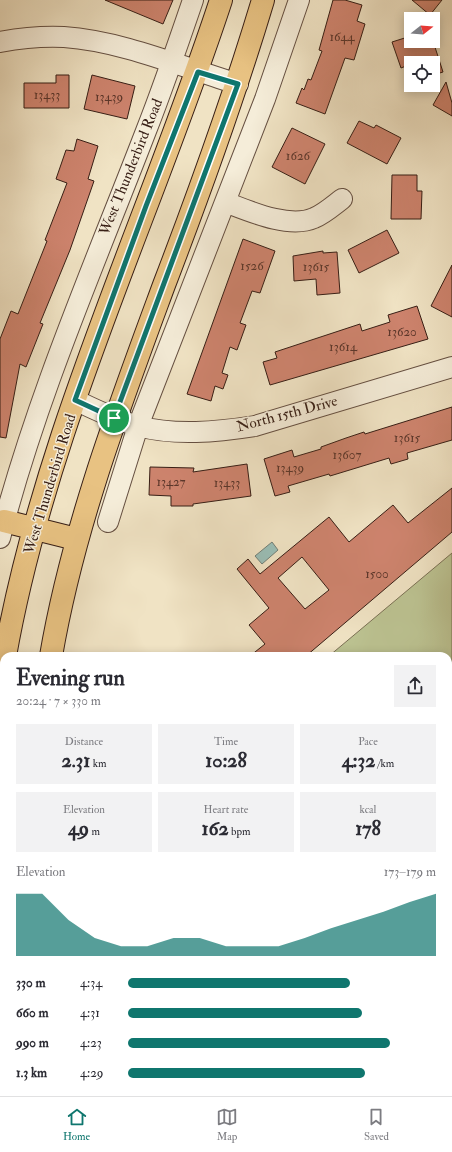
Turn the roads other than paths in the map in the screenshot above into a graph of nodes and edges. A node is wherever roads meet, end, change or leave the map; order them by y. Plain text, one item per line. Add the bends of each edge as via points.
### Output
1 (193, 0) edge
2 (221, 0) edge
3 (263, 0) edge
4 (299, 0) edge
5 (0, 42) edge
6 (171, 63) junction
7 (198, 72) junction
8 (238, 84) junction
9 (342, 199) dead end
10 (225, 202) junction
11 (452, 367) edge
12 (75, 400) junction
13 (114, 418) junction
14 (138, 426) junction
15 (108, 522) dead end
16 (34, 529) junction
17 (2, 530) edge
18 (76, 540) junction
19 (7, 652) edge
20 (52, 652) edge

1 - 6 street, West Thunderbird Road
2 - 7 main road, West Thunderbird Road
3 - 8 main road
4 - 10 street via 265,99
5 - 6 street via 43,37 70,38 115,46
6 - 7 street
6 - 17 street, West Thunderbird Road via 43,397
7 - 8 street
7 - 12 main road, West Thunderbird Road
8 - 13 main road
9 - 10 street via 314,218 290,222
10 - 14 street
11 - 14 street, North 15th Drive via 255,426 201,432 157,430
12 - 13 street, North 15th Drive
12 - 16 main road, West Thunderbird Road
13 - 14 street, North 15th Drive
13 - 18 main road
14 - 15 street
16 - 17 main road
16 - 18 main road
16 - 19 main road, West Thunderbird Road via 14,607
18 - 20 main road via 59,608

